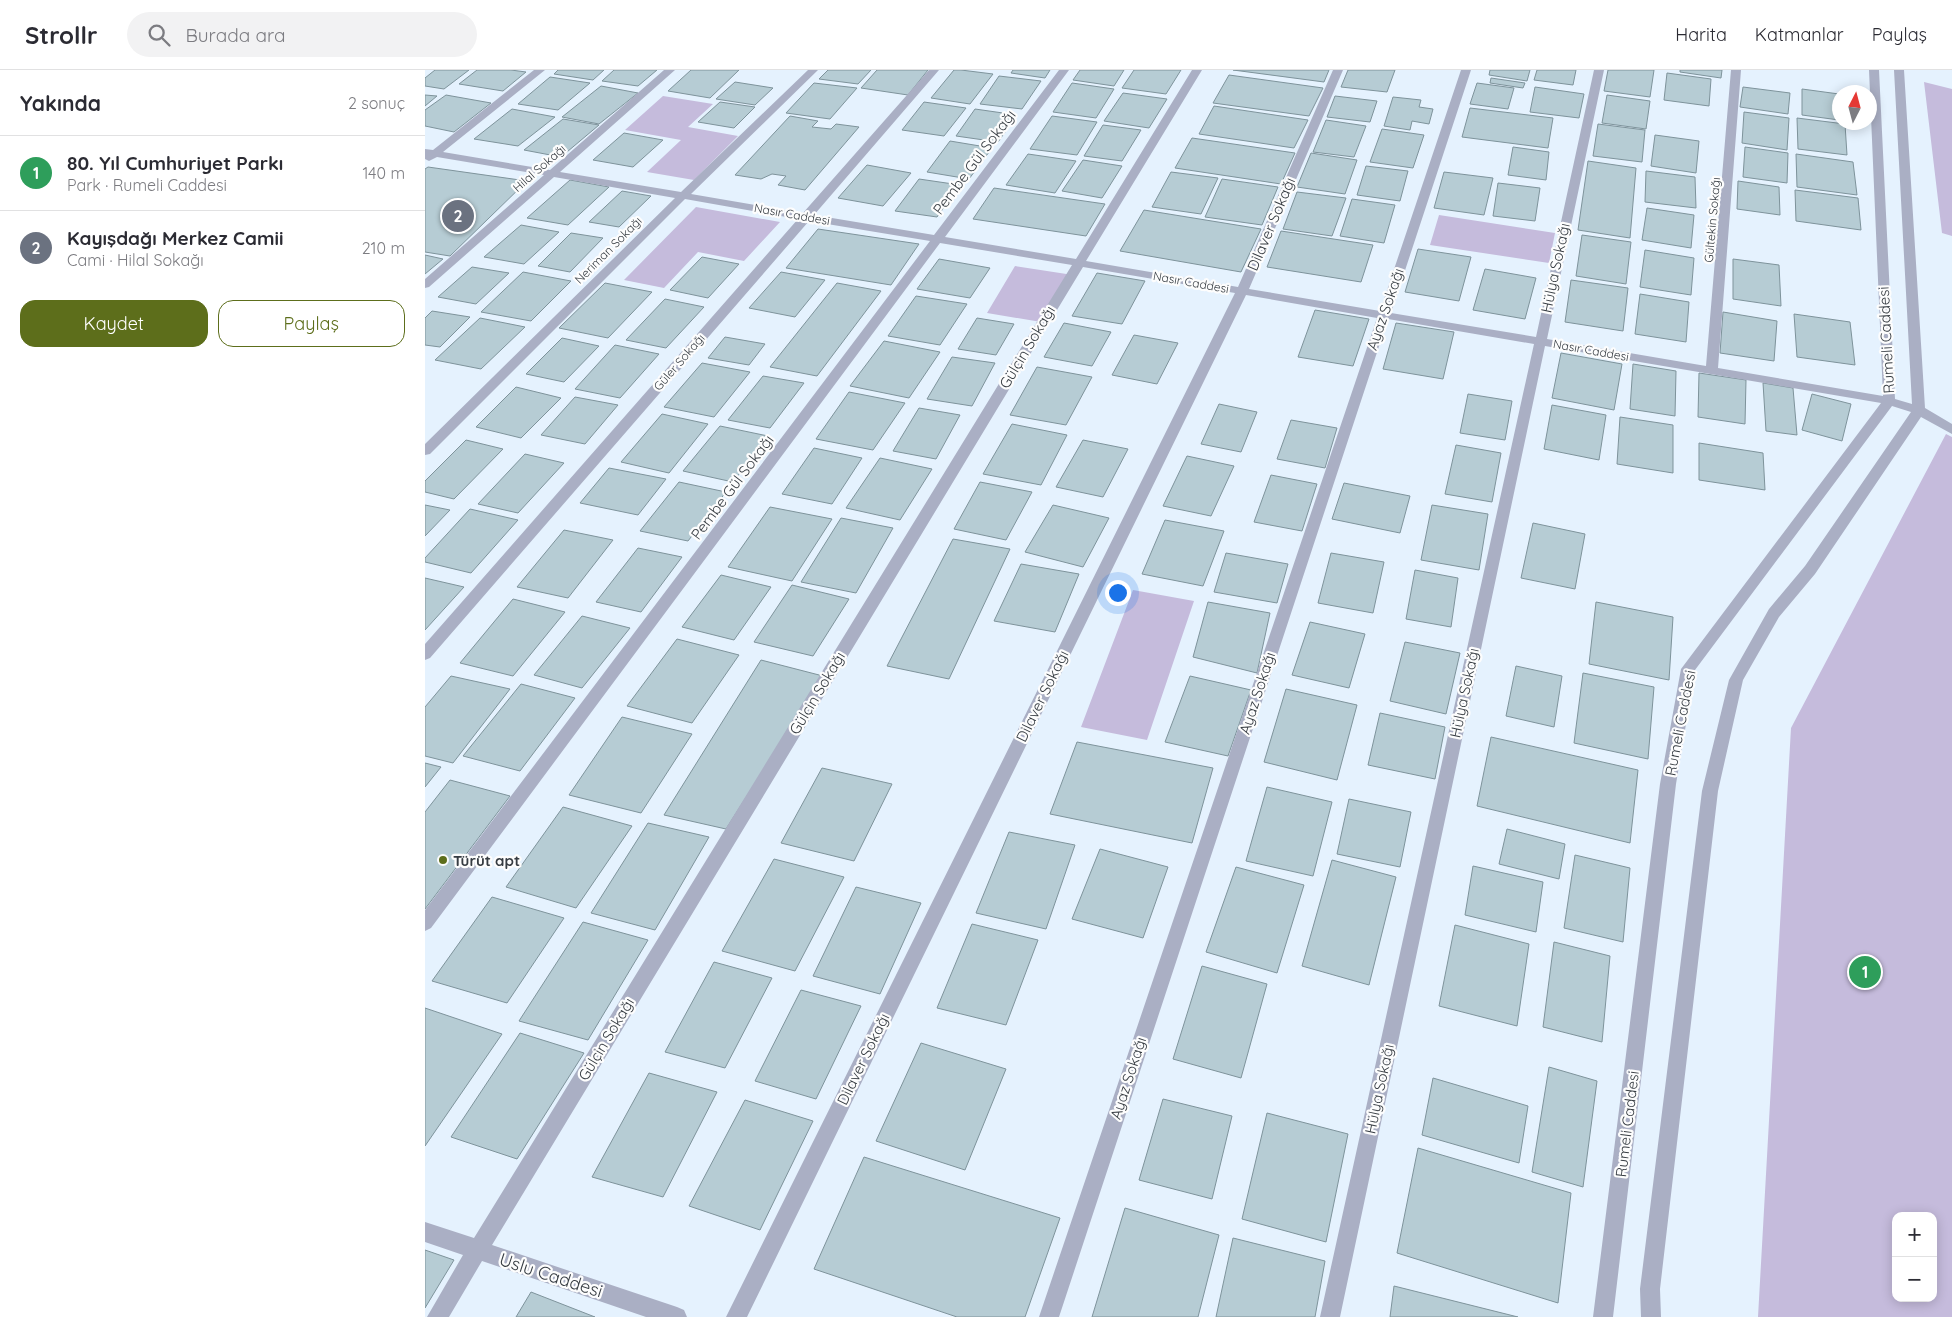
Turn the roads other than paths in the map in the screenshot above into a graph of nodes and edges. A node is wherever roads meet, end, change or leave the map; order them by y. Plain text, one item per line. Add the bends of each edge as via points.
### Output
1 (540, 70) edge
2 (670, 70) edge
3 (813, 70) edge
4 (934, 70) edge
5 (1064, 70) edge
6 (1197, 70) edge
7 (1338, 70) edge
8 (1466, 70) edge
9 (1599, 70) edge
10 (1736, 70) edge
11 (1874, 70) edge
12 (1899, 70) edge
13 (430, 153) edge
14 (425, 161) edge
15 (552, 174) junction
16 (683, 196) junction
17 (806, 217) junction
18 (937, 239) junction
19 (1079, 263) junction
20 (425, 286) edge
21 (1242, 291) junction
22 (1383, 315) junction
23 (1539, 342) junction
24 (1712, 371) junction
25 (1889, 401) junction
26 (1919, 410) junction
27 (1952, 430) edge
28 (425, 451) edge
29 (425, 654) edge
30 (425, 923) edge
31 (425, 1232) edge
32 (478, 1250) junction
33 (437, 1317) edge
34 (677, 1317) edge
35 (736, 1317) edge
36 (1049, 1317) edge
37 (1330, 1317) edge
38 (1603, 1317) edge
39 (1651, 1317) edge

1 - 13 street
2 - 15 street, Hilal Sokağı
3 - 16 street, Neriman Sokağı
4 - 17 street, Güler Sokağı
5 - 18 street, Pembe Gül Sokağı
6 - 19 street, Gülçin Sokağı
7 - 21 street, Dilaver Sokağı
8 - 22 street, Ayaz Sokağı
9 - 23 street, Hülya Sokağı
10 - 24 street, Gültekin Sokağı
11 - 25 street, Rumeli Caddesi
12 - 26 street, Rumeli Caddesi
13 - 14 street
13 - 15 street, Nasır Caddesi
15 - 16 street, Nasır Caddesi
15 - 20 street, Hilal Sokağı
16 - 17 street, Nasır Caddesi
16 - 28 street, Neriman Sokağı
17 - 18 street, Nasır Caddesi
17 - 29 street, Güler Sokağı
18 - 19 street, Nasır Caddesi
18 - 30 street, Pembe Gül Sokağı
19 - 21 street, Nasır Caddesi
19 - 32 street, Gülçin Sokağı
21 - 22 street, Nasır Caddesi
21 - 35 street, Dilaver Sokağı
22 - 23 street, Nasır Caddesi
22 - 36 street, Ayaz Sokağı
23 - 24 street, Nasır Caddesi
23 - 37 street, Hülya Sokağı
24 - 25 street, Nasır Caddesi
25 - 26 street, Nasır Caddesi
25 - 38 street, Rumeli Caddesi via 1688,668 1668,784
26 - 27 street, Nasır Caddesi
26 - 39 street via 1809,570 1774,613 1735,680 1710,791 1650,1289
31 - 32 street, Uslu Caddesi
32 - 33 street, Gülçin Sokağı
32 - 34 street, Uslu Caddesi

